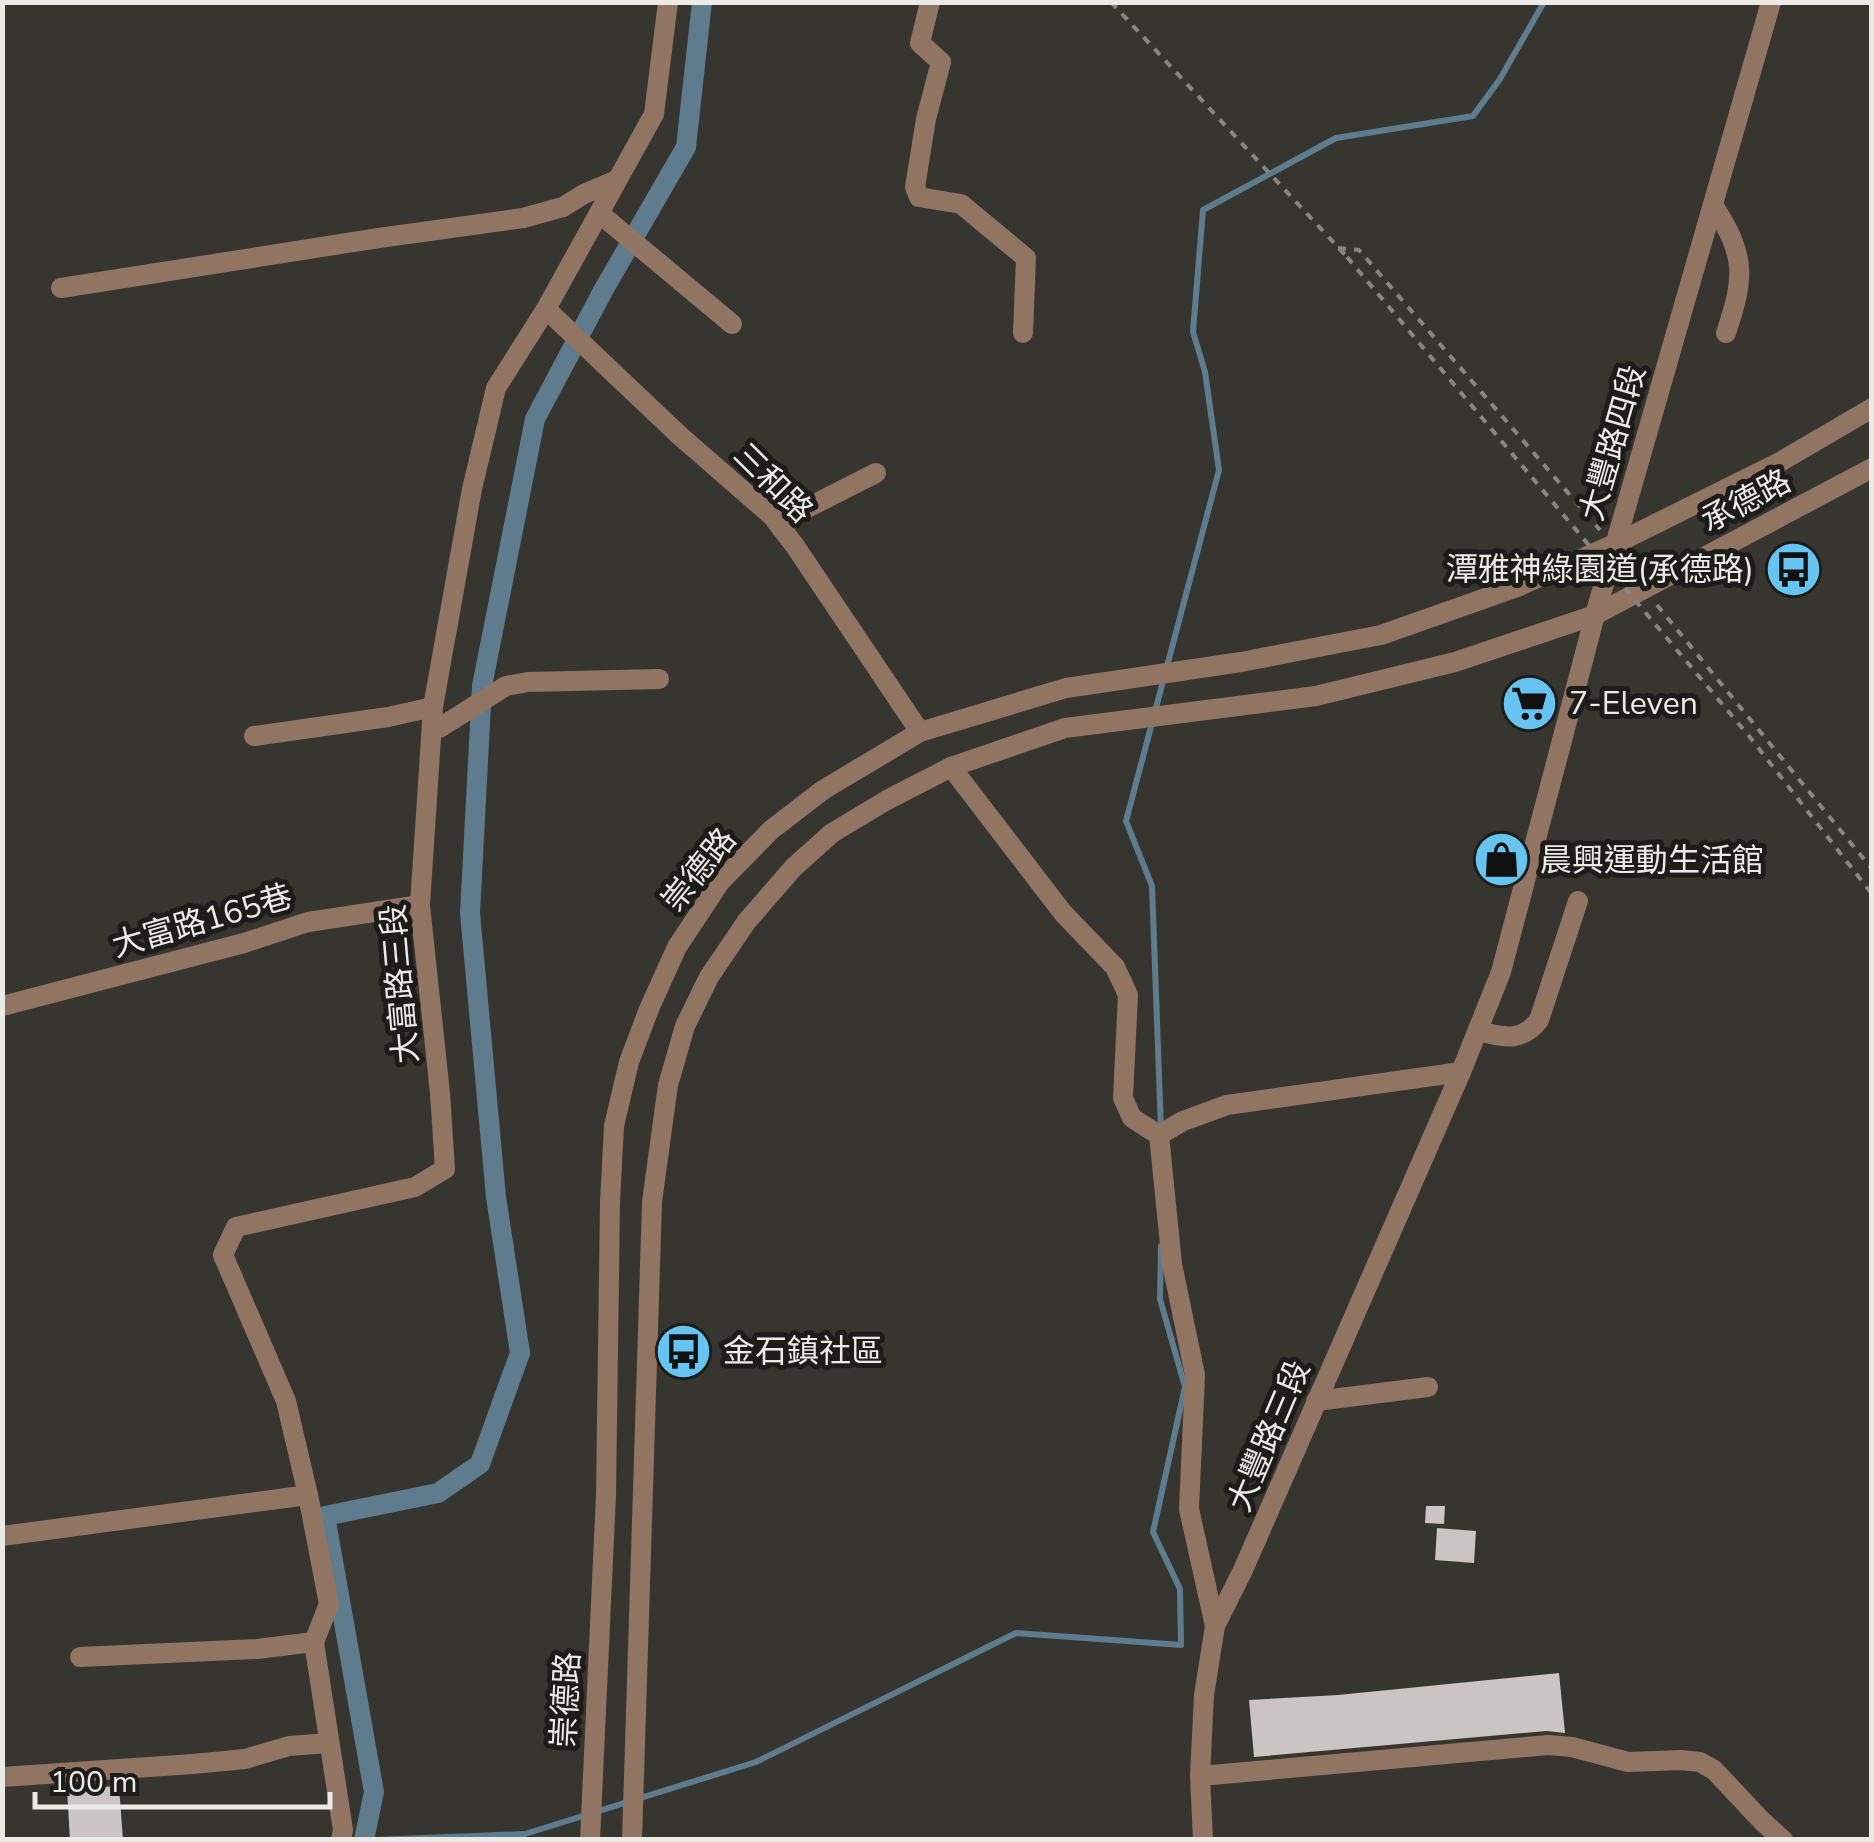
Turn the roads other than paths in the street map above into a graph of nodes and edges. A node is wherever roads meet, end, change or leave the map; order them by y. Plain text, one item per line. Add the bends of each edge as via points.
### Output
1 (668, 2) edge
2 (930, 2) edge
3 (1771, 2) edge
4 (617, 180) junction
5 (1712, 205) junction
6 (599, 213) junction
7 (61, 288) dead end
8 (546, 309) junction
9 (732, 324) dead end
10 (1023, 333) dead end
11 (1726, 333) dead end
12 (1872, 408) edge
13 (1872, 468) edge
14 (876, 473) dead end
15 (781, 528) junction
16 (1614, 544) junction
17 (1594, 614) junction
18 (658, 679) dead end
19 (437, 720) junction
20 (920, 732) junction
21 (254, 736) dead end
22 (951, 767) junction
23 (1578, 902) dead end
24 (420, 905) junction
25 (2, 1006) edge
26 (1478, 1030) junction
27 (1461, 1072) junction
28 (1159, 1135) junction
29 (1428, 1387) dead end
30 (1316, 1401) junction
31 (308, 1495) junction
32 (2, 1536) edge
33 (1215, 1626) junction
34 (314, 1642) junction
35 (80, 1657) dead end
36 (330, 1743) junction
37 (1200, 1776) junction
38 (2, 1777) edge
39 (590, 1833) edge
40 (341, 1840) edge
41 (632, 1840) edge
42 (1203, 1840) edge
43 (1783, 1840) edge

1 - 4 street, 大富路三段 via 654,114
2 - 10 street via 920,44 941,62 914,187 919,196 960,204 1026,258
3 - 5 street, 大豐路四段
4 - 6 street, 大富路三段
4 - 7 street via 523,218
5 - 11 street via 1732,234 1740,265
5 - 16 street, 大豐路四段
6 - 8 street, 大富路三段
6 - 9 street
8 - 15 street, 三和路
8 - 19 street, 大富路三段 via 496,388 472,489
12 - 16 street, 承德路
13 - 17 street, 承德路
14 - 15 street
15 - 20 street, 三和路
16 - 17 street, 大豐路四段
16 - 20 street, 崇德路 via 1381,635 1066,688
17 - 22 street via 1455,662 1316,696 1065,728
17 - 26 street, 大豐路四段 via 1501,972
18 - 19 street via 506,686
19 - 21 street via 388,717
19 - 24 street, 大富路三段
20 - 39 street, 崇德路 via 822,790 720,882 677,946 629,1062 614,1126 610,1202 606,1494
22 - 28 street via 1063,913 1115,967 1128,995 1123,1098 1132,1118
22 - 41 street via 832,833 794,867 708,977 668,1085 652,1202
23 - 26 street via 1540,1020 1530,1032 1508,1038
24 - 25 street, 大富路165巷 via 308,922
24 - 31 street, 大富路三段 via 445,1169 415,1186 236,1227 222,1255 286,1401
26 - 27 street, 大豐路四段
27 - 28 street via 1227,1105
27 - 30 street, 大豐路三段
28 - 33 street via 1172,1264 1196,1374 1189,1509
29 - 30 street
30 - 33 street, 大豐路三段
31 - 32 street
31 - 34 street, 大富路三段 via 329,1604
33 - 37 street, 大豐路三段
34 - 35 street
34 - 36 street, 大富路三段
36 - 38 street via 245,1759
36 - 40 street, 大富路三段
37 - 42 street, 大豐路三段
37 - 43 street via 1572,1747 1628,1762 1700,1762

